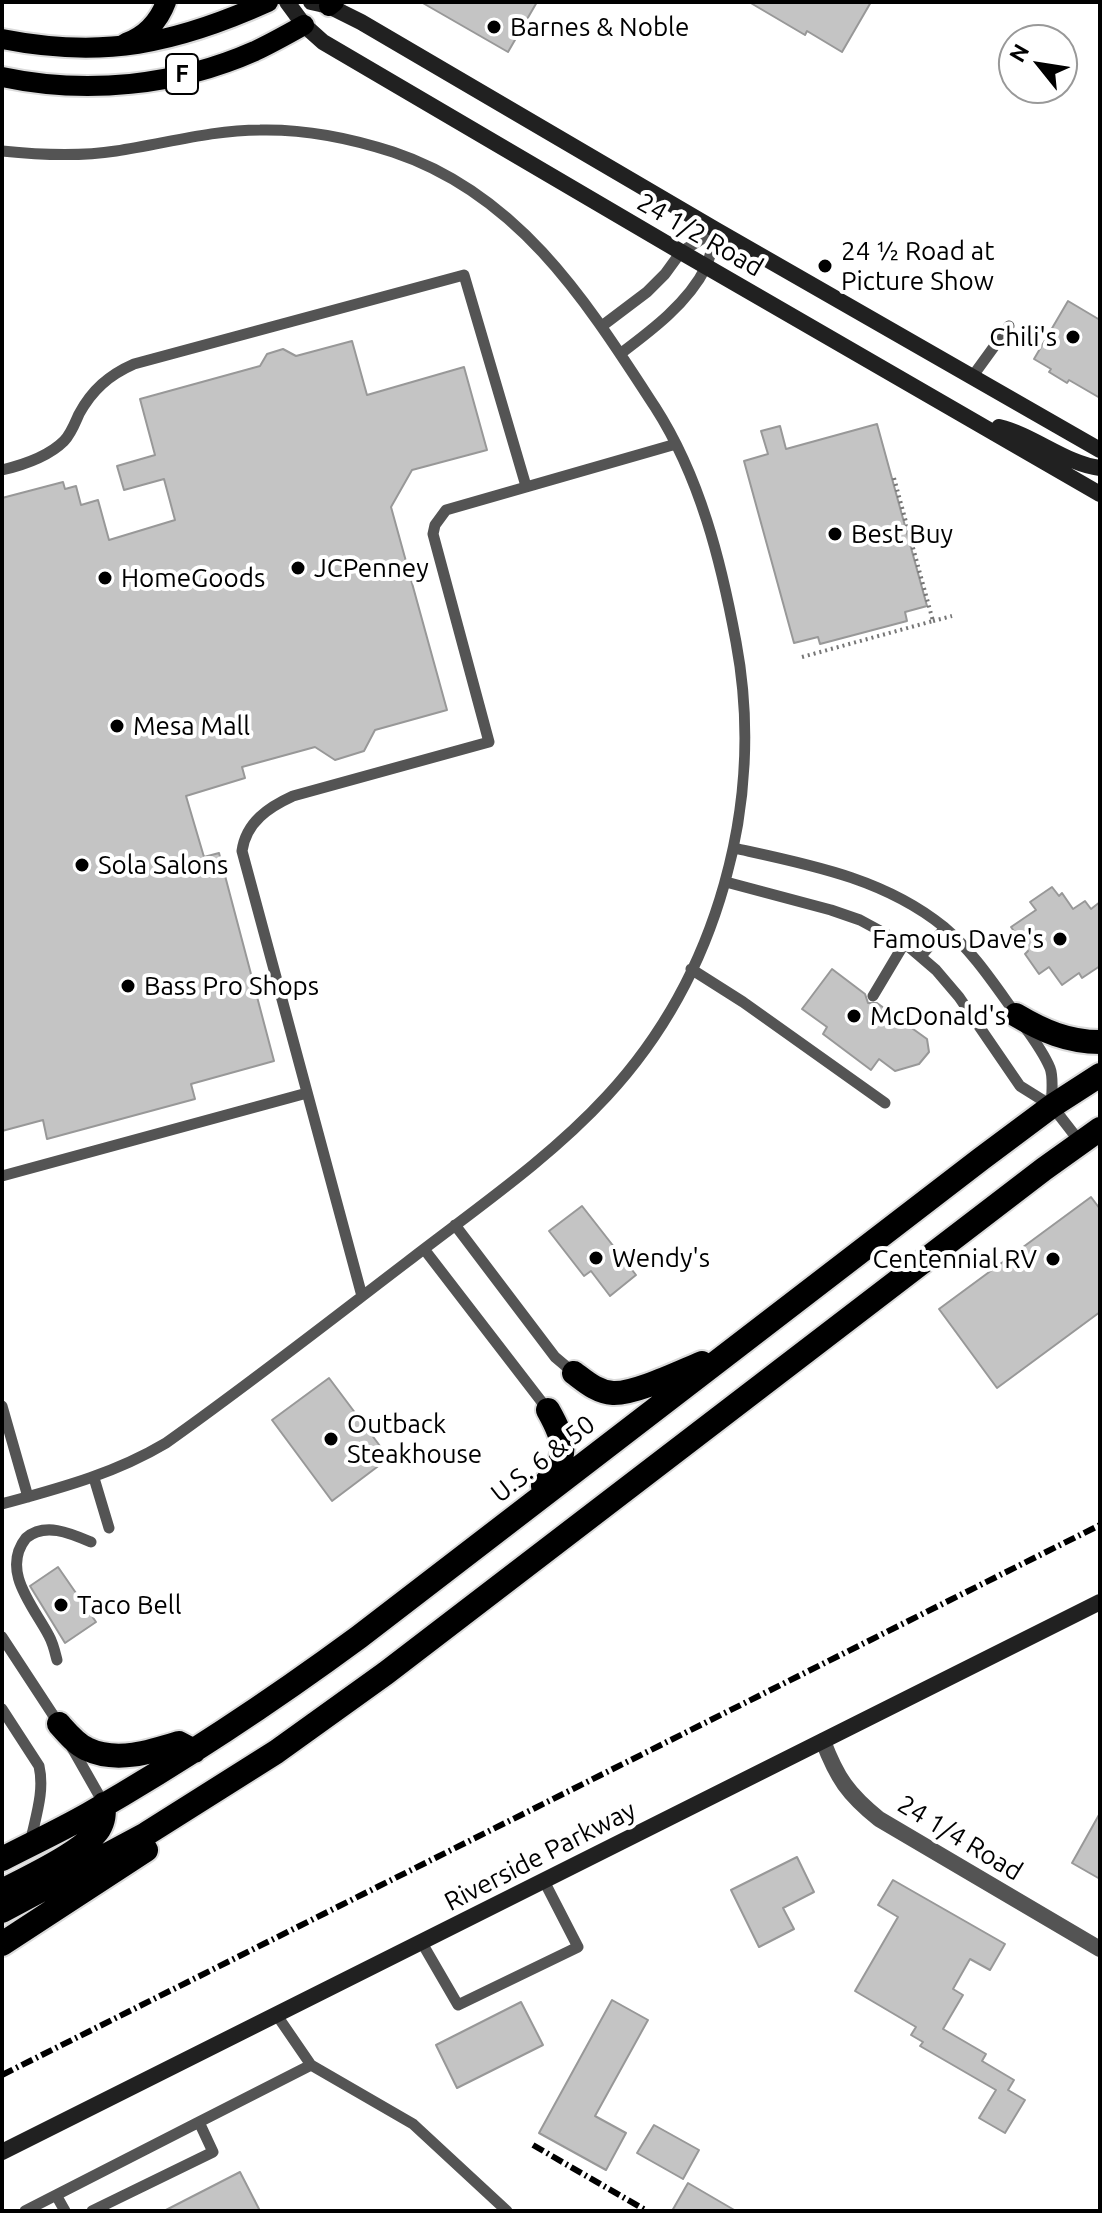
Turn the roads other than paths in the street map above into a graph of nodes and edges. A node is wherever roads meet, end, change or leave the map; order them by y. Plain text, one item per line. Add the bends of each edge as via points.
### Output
1 (166, 2) edge
2 (268, 2) edge
3 (287, 2) edge
4 (324, 3) edge
5 (304, 25) junction
6 (2, 39) edge
7 (110, 48) junction
8 (2, 77) edge
9 (2, 151) edge
10 (716, 230) junction
11 (681, 252) junction
12 (706, 266) junction
13 (602, 326) junction
14 (1009, 326) dead end
15 (620, 354) junction
16 (972, 377) junction
17 (974, 421) junction
18 (676, 444) junction
19 (1100, 450) edge
20 (1100, 468) edge
21 (2, 470) edge
22 (526, 486) junction
23 (1098, 491) edge
24 (734, 848) junction
25 (726, 882) junction
26 (945, 928) junction
27 (904, 944) junction
28 (921, 956) junction
29 (691, 969) junction
30 (873, 996) dead end
31 (1016, 1015) junction
32 (1100, 1042) edge
33 (1100, 1075) edge
34 (307, 1093) junction
35 (885, 1103) dead end
36 (1052, 1106) junction
37 (1090, 1136) edge
38 (2, 1176) edge
39 (455, 1225) junction
40 (424, 1249) junction
41 (362, 1296) junction
42 (730, 1352) junction
43 (574, 1373) joint
44 (2, 1406) edge
45 (548, 1410) joint
46 (94, 1478) junction
47 (28, 1497) junction
48 (2, 1504) edge
49 (515, 1516) junction
50 (109, 1528) dead end
51 (91, 1542) dead end
52 (1100, 1602) edge
53 (2, 1637) edge
54 (57, 1660) dead end
55 (2, 1709) edge
56 (59, 1724) junction
57 (823, 1741) junction
58 (194, 1751) junction
59 (276, 1752) junction
60 (104, 1804) junction
61 (30, 1845) junction
62 (2, 1859) edge
63 (544, 1881) junction
64 (2, 1891) edge
65 (2, 1911) edge
66 (422, 1943) junction
67 (2, 1944) edge
68 (1100, 1949) edge
69 (276, 2014) junction
70 (311, 2065) junction
71 (199, 2122) junction
72 (2, 2152) edge
73 (56, 2195) junction
74 (25, 2211) edge
75 (65, 2211) edge
76 (92, 2211) edge
77 (507, 2211) edge

1 - 7 main road via 143,34
2 - 7 main road, F via 185,35
3 - 5 main road, 24 1/2 Road
4 - 5 main road, F
4 - 10 main road, 24 1/2 Road
5 - 8 main road, F via 226,62 143,83 80,86
5 - 11 main road, 24 1/2 Road via 323,42
6 - 7 main road, F via 48,47
9 - 13 lane via 80,155 259,130 321,134 395,153 455,180 500,210 548,256
10 - 11 lane
10 - 12 lane
10 - 16 main road, 24 1/2 Road
11 - 12 main road, 24 1/2 Road
11 - 13 lane via 647,292
12 - 15 lane via 668,315
12 - 17 main road, 24 1/2 Road
13 - 15 lane
14 - 16 lane
15 - 18 lane
16 - 19 main road, 24 1/2 Road
17 - 20 main road via 1006,428
17 - 23 main road, 24 1/2 Road
18 - 22 lane
18 - 24 lane via 713,544 738,654 744,759
21 - 22 lane via 57,447 93,392 117,371 464,275
22 - 34 lane via 446,510 433,534 489,742 293,796 261,815 244,841 242,851
24 - 25 lane
24 - 26 lane via 874,886
25 - 27 lane via 860,920
25 - 29 lane
26 - 28 lane
26 - 31 lane
27 - 28 lane
27 - 30 lane
28 - 36 lane via 959,997 1020,1086
29 - 35 lane
29 - 39 lane via 644,1049 606,1097
31 - 32 highway via 1062,1038
31 - 36 lane via 1051,1070
33 - 36 highway, U.S. 6 & 50
34 - 38 lane
34 - 41 lane
36 - 37 lane
36 - 42 highway, U.S. 6 & 50
37 - 59 highway
39 - 40 lane
39 - 43 lane via 555,1357
40 - 41 lane
40 - 45 lane
41 - 46 lane via 166,1443
42 - 43 highway via 614,1393 595,1389
42 - 49 highway, U.S. 6 & 50
44 - 47 lane
45 - 49 highway via 564,1444 561,1461
46 - 47 lane
46 - 50 lane
47 - 48 lane
49 - 58 highway, U.S. 6 & 50 via 293,1685
51 - 54 lane via 41,1530 27,1537 12,1560 11,1574 20,1595 49,1636
52 - 57 main road, Riverside Parkway
53 - 56 lane
55 - 61 lane via 39,1766 41,1790
56 - 58 highway via 98,1753 147,1753 179,1743
56 - 60 lane
57 - 63 main road, Riverside Parkway
57 - 68 street, 24 1/4 Road via 842,1783 879,1819
58 - 60 highway, U.S. 6 & 50
59 - 65 highway via 146,1834
59 - 67 highway via 136,1856
60 - 61 highway, U.S. 6 & 50
60 - 64 highway via 101,1826 84,1845
61 - 62 highway, U.S. 6 & 50
63 - 66 main road, Riverside Parkway
63 - 66 lane via 578,1947 458,2005
66 - 69 main road, Riverside Parkway
69 - 70 lane
69 - 72 main road, Riverside Parkway
70 - 71 lane
70 - 77 lane via 413,2124
71 - 73 lane
71 - 76 lane via 213,2152
73 - 74 lane
73 - 75 lane

